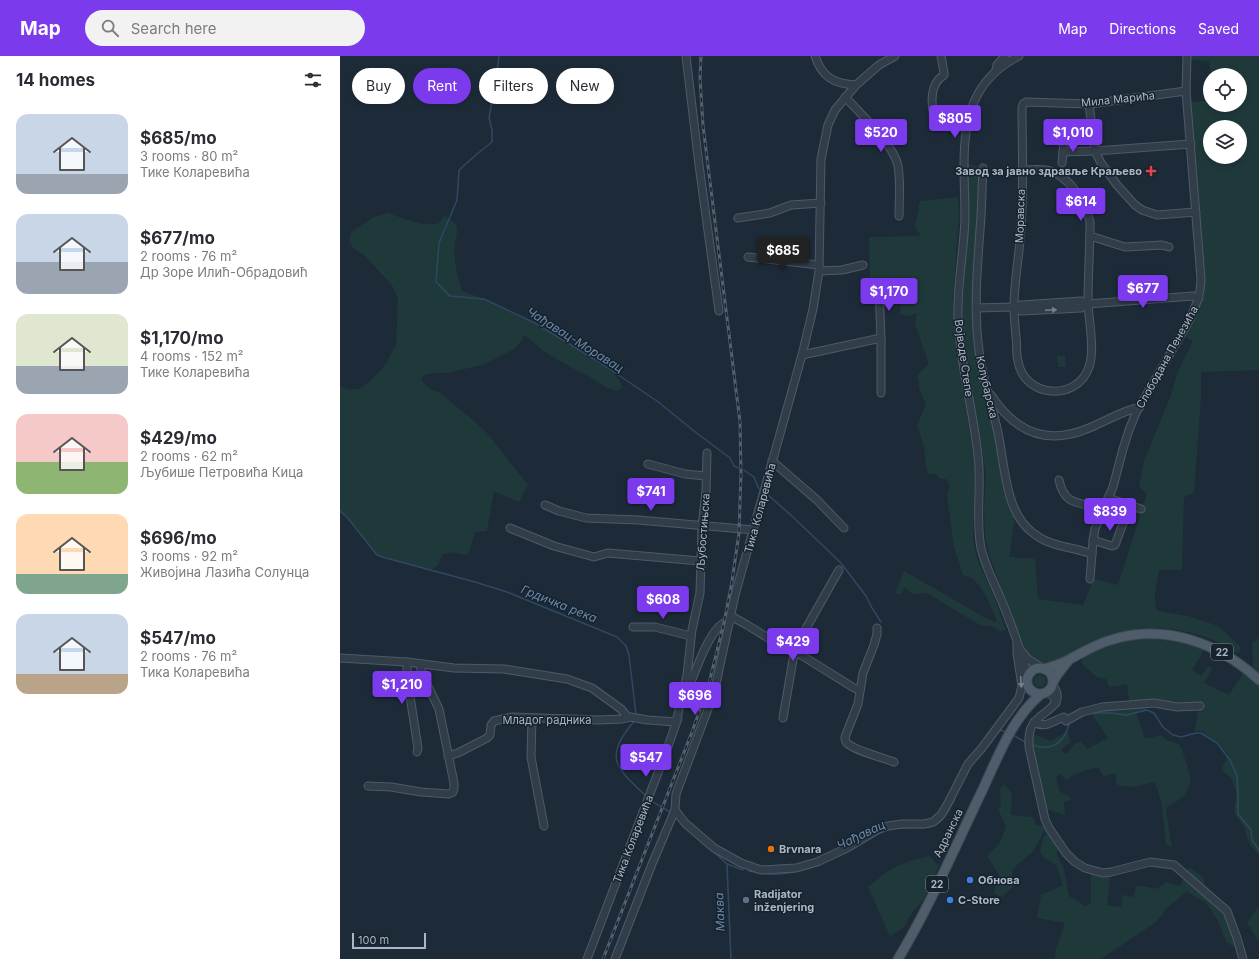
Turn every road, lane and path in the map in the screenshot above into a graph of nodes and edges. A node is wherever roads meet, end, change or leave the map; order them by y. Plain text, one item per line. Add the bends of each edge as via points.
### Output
1 (686, 56) edge
2 (815, 56) edge
3 (894, 56) edge
4 (941, 56) edge
5 (1005, 56) edge
6 (1019, 56) edge
7 (1186, 56) edge
8 (996, 71) junction
9 (856, 85) junction
10 (1186, 91) junction
11 (845, 97) junction
12 (1026, 102) joint
13 (1089, 104) junction
14 (934, 117) dead end
15 (1064, 142) dead end
16 (1191, 144) junction
17 (1095, 151) junction
18 (1063, 152) junction
19 (1062, 163) dead end
20 (982, 168) dead end
21 (1022, 170) junction
22 (821, 203) junction
23 (1196, 212) junction
24 (899, 216) dead end
25 (738, 218) dead end
26 (1090, 236) junction
27 (1169, 248) dead end
28 (748, 257) dead end
29 (863, 265) dead end
30 (819, 268) junction
31 (878, 287) dead end
32 (1199, 298) junction
33 (1088, 304) junction
34 (1014, 307) junction
35 (976, 308) junction
36 (719, 311) dead end
37 (881, 338) junction
38 (802, 355) junction
39 (987, 390) junction
40 (881, 393) dead end
41 (1140, 407) junction
42 (707, 453) dead end
43 (772, 461) junction
44 (648, 464) dead end
45 (706, 476) junction
46 (1060, 480) dead end
47 (1108, 498) junction
48 (545, 505) dead end
49 (1103, 509) junction
50 (1141, 509) dead end
51 (1124, 521) dead end
52 (702, 526) junction
53 (510, 528) dead end
54 (844, 528) dead end
55 (754, 530) junction
56 (1093, 540) junction
57 (1092, 554) junction
58 (700, 560) junction
59 (839, 570) dead end
60 (1090, 579) dead end
61 (730, 619) junction
62 (633, 627) dead end
63 (877, 628) dead end
64 (691, 636) junction
65 (1019, 646) junction
66 (794, 652) junction
67 (340, 658) edge
68 (1069, 660) junction
69 (407, 662) junction
70 (420, 664) junction
71 (1043, 668) junction
72 (1259, 680) edge
73 (1028, 681) junction
74 (1049, 688) junction
75 (860, 690) junction
76 (1200, 706) dead end
77 (1020, 717) junction
78 (532, 718) junction
79 (633, 718) junction
80 (784, 718) dead end
81 (676, 722) junction
82 (1034, 722) junction
83 (417, 752) dead end
84 (448, 756) junction
85 (894, 762) dead end
86 (368, 786) dead end
87 (675, 811) junction
88 (544, 826) dead end
89 (587, 959) edge
90 (615, 959) edge
91 (898, 959) edge
92 (1242, 959) edge

1 - 36 street via 698,165
2 - 9 street via 820,69 829,78 846,85
3 - 9 street, Тика Коларевића
4 - 14 street via 944,73 938,79 933,93
5 - 8 street via 997,64
6 - 8 street, Војводе Степе
7 - 10 street, Слободана Пенезића
8 - 65 street, Војводе Степе via 977,95 965,134 964,226 958,319 978,457 981,546
9 - 11 street, Тика Коларевића
10 - 13 street, Мила Марића
10 - 16 street, Слободана Пенезића
11 - 22 street, Тика Коларевића via 832,116 825,136 821,159
11 - 24 street via 883,138 896,159
12 - 13 street, Мила Марића
12 - 21 street, Моравска via 1022,108
13 - 17 street
15 - 18 street
16 - 17 street
16 - 23 street, Слободана Пенезића
17 - 18 street
17 - 23 street via 1117,185 1142,210 1157,215
18 - 19 street
20 - 35 street, Колубарска
21 - 26 street, Моравска via 1046,170 1068,182 1088,213
21 - 34 street, Моравска via 1021,225
22 - 25 street via 791,205 770,213
22 - 30 street, Тика Коларевића
23 - 32 street, Слободана Пенезића via 1201,279
26 - 27 street via 1125,247 1162,245
26 - 33 street, Моравска
28 - 30 street
29 - 30 street via 842,270
30 - 38 street, Тика Коларевића via 813,310
31 - 37 street
32 - 33 street via 1193,296
32 - 41 street, Слободана Пенезића via 1190,319
33 - 34 street via 1081,308 1022,311
33 - 34 street, Моравска via 1090,365 1084,377 1075,385 1063,391 1052,392 1033,385 1020,369
34 - 35 street
35 - 39 street, Колубарска via 979,350
37 - 38 street
37 - 40 street
38 - 43 street, Тика Коларевића
39 - 41 street via 997,405 1023,428 1055,436 1087,429
39 - 57 street, Колубарска via 1014,510 1032,533 1046,542
41 - 47 street, Слободана Пенезића via 1131,425
42 - 45 street, Љубостињска
43 - 54 street via 817,500
43 - 55 street, Тика Коларевића
44 - 45 street via 684,474
45 - 52 street, Љубостињска
46 - 49 street via 1063,493 1071,500
47 - 49 street, Слободана Пенезића
47 - 50 street
48 - 52 street via 586,518
49 - 56 street, Слободана Пенезића
51 - 56 street via 1115,545
52 - 55 street
52 - 58 street, Љубостињска
53 - 58 street via 554,546 594,557 608,553
55 - 61 street, Тика Коларевића
56 - 57 street, Слободана Пенезића
57 - 60 street, Слободана Пенезића
58 - 64 street, Љубостињска via 700,593
59 - 66 street
61 - 66 street via 742,621
61 - 81 street, Тика Коларевића via 718,628 706,644
61 - 87 street via 714,693 676,794
62 - 64 street via 655,627
63 - 75 street
64 - 81 street, Љубостињска via 687,675
65 - 71 street, Војводе Степе via 1028,658
65 - 73 street, Војводе Степе
65 -> 87 street via 1017,653 1022,683 1019,698 968,764 945,809 932,822 888,826 817,862 796,868 761,870 740,863 714,848
66 - 75 street
66 - 80 street
67 - 69 street
68 - 71 main road, Адранска / 22
68 - 72 main road, Адранска / 22 via 1098,645 1119,638 1145,634 1172,635 1194,640 1218,650
68 - 74 main road, Адранска / 22
69 - 70 street
69 - 83 street
70 - 79 street via 504,669 567,679 592,688
70 - 84 street via 422,674 439,709
71 - 73 main road, 22 via 1032,671
71 - 74 main road via 1051,674
73 - 74 main road via 1032,691 1037,693
73 - 77 main road, Адранска / 22 via 1026,701
74 - 77 main road, Адранска / 22
74 - 82 street via 1058,696 1056,703
75 - 85 street via 858,704 845,737 846,742
76 - 82 street via 1177,707 1154,703 1130,705 1092,709 1066,721 1064,717 1046,725
77 - 91 main road, Адранска / 22 via 929,902
78 - 79 street, Младог радника
78 - 84 street, Младог радника via 494,721 487,738
78 - 88 street via 531,757
79 - 81 street, Младог радника
81 - 89 street, Тика Коларевића
82 - 92 street via 1029,732 1029,747 1045,820 1066,853 1085,868 1104,873 1150,862 1174,864 1227,911 1238,938
84 - 86 street via 454,783 452,794
87 - 90 street

